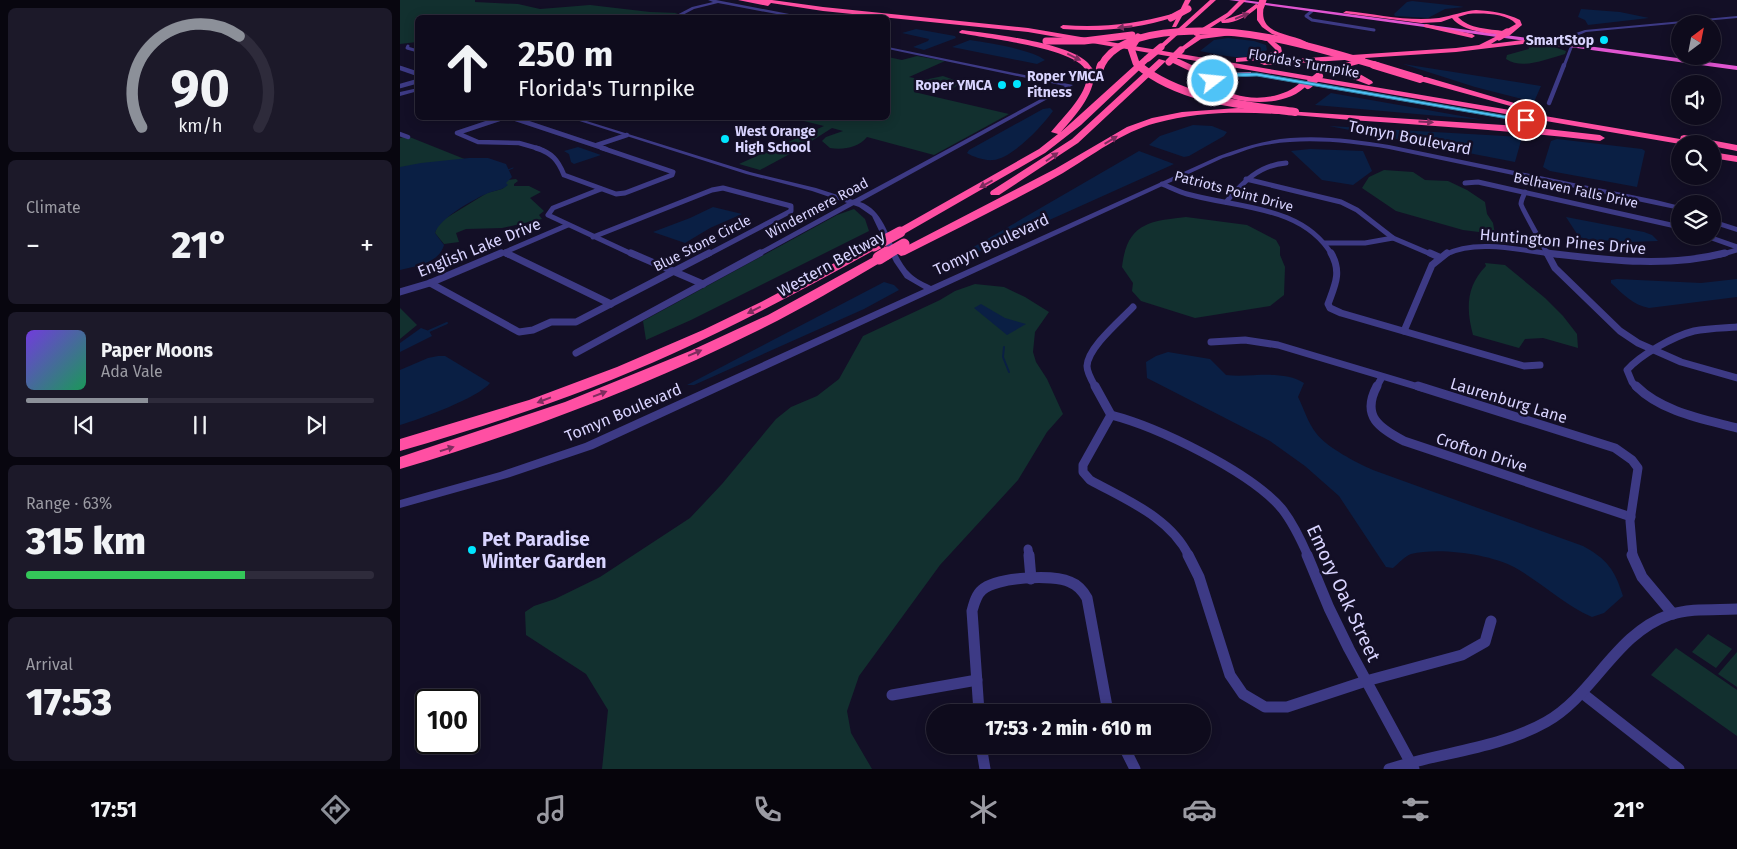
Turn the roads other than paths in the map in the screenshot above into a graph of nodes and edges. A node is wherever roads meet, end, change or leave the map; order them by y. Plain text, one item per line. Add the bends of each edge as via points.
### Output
1 (710, 0) edge
2 (742, 0) edge
3 (1188, 0) edge
4 (1232, 0) edge
5 (1245, 0) edge
6 (720, 1) edge
7 (762, 2) edge
8 (1216, 3) edge
9 (1261, 3) edge
10 (1196, 4) edge
11 (1313, 10) junction
12 (1212, 11) dead end
13 (1346, 13) junction
14 (679, 15) edge
15 (792, 15) edge
16 (838, 15) edge
17 (857, 15) edge
18 (883, 15) edge
19 (890, 16) edge
20 (1171, 17) junction
21 (1737, 17) edge
22 (1363, 18) junction
23 (890, 19) edge
24 (890, 20) edge
25 (906, 23) junction
26 (1200, 23) dead end
27 (979, 24) junction
28 (1050, 26) dead end
29 (1060, 27) dead end
30 (1374, 30) dead end
31 (1504, 35) junction
32 (1571, 45) junction
33 (408, 46) dead end
34 (1161, 47) junction
35 (890, 48) edge
36 (1473, 48) junction
37 (1482, 48) junction
38 (415, 50) edge
39 (1178, 50) junction
40 (1193, 54) junction
41 (1371, 58) junction
42 (1159, 59) junction
43 (1737, 67) edge
44 (400, 68) edge
45 (407, 71) junction
46 (400, 72) edge
47 (415, 73) edge
48 (1422, 79) junction
49 (415, 82) edge
50 (1306, 85) junction
51 (1325, 85) junction
52 (400, 86) edge
53 (415, 90) edge
54 (1084, 93) junction
55 (400, 94) edge
56 (1435, 100) junction
57 (1550, 103) dead end
58 (1294, 113) junction
59 (495, 120) edge
60 (519, 120) edge
61 (579, 120) edge
62 (400, 134) edge
63 (627, 135) junction
64 (408, 137) dead end
65 (1671, 140) edge
66 (597, 145) junction
67 (1671, 146) edge
68 (1671, 147) edge
69 (1721, 148) edge
70 (1737, 148) edge
71 (1737, 151) edge
72 (1721, 155) edge
73 (1737, 158) edge
74 (1286, 163) dead end
75 (1015, 167) junction
76 (1246, 180) junction
77 (1465, 183) dead end
78 (1162, 184) junction
79 (601, 189) junction
80 (1525, 192) junction
81 (1615, 195) junction
82 (854, 202) junction
83 (1226, 202) junction
84 (1671, 206) edge
85 (1671, 210) edge
86 (977, 214) junction
87 (1721, 219) edge
88 (1721, 224) edge
89 (1737, 224) edge
90 (568, 225) junction
91 (1671, 225) edge
92 (1737, 230) edge
93 (593, 237) junction
94 (1393, 238) junction
95 (1721, 242) edge
96 (902, 243) junction
97 (1325, 243) junction
98 (1737, 249) edge
99 (505, 253) junction
100 (1546, 253) junction
101 (877, 256) junction
102 (1439, 257) junction
103 (674, 272) junction
104 (430, 283) junction
105 (703, 284) junction
106 (930, 290) junction
107 (400, 292) edge
108 (611, 304) junction
109 (1133, 307) dead end
110 (1737, 326) edge
111 (1404, 331) junction
112 (1211, 342) dead end
113 (1655, 351) junction
114 (576, 353) dead end
115 (1540, 365) dead end
116 (645, 367) junction
117 (1382, 377) junction
118 (1737, 378) edge
119 (1111, 415) junction
120 (1737, 428) edge
121 (400, 445) edge
122 (400, 463) edge
123 (400, 504) edge
124 (1630, 517) junction
125 (1028, 549) dead end
126 (1031, 579) junction
127 (1737, 609) edge
128 (1673, 614) junction
129 (1491, 621) dead end
130 (977, 680) junction
131 (1366, 681) junction
132 (1582, 693) junction
133 (892, 695) dead end
134 (978, 704) edge
135 (1107, 704) edge
136 (982, 754) edge
137 (1128, 754) edge
138 (1412, 765) edge
139 (985, 769) edge
140 (1135, 769) edge
141 (1389, 769) edge
142 (1679, 769) edge

1 - 6 street
2 - 7 highway, Florida's Turnpike
3 - 34 highway
4 - 5 highway
5 - 11 highway
5 - 11 highway
5 - 39 highway
6 - 14 street
6 - 15 street
7 - 16 highway
7 - 17 highway, Florida's Turnpike
7 - 18 highway, Florida's Turnpike
7 - 28 highway
8 - 12 highway, Western Beltway
8 - 34 highway, Western Beltway
25 -> 9 highway, bridge via 1046,41 1096,40 1224,22 1246,14
9 - 48 highway, bridge via 1260,21 1268,29 1290,39
10 - 20 highway, bridge
11 - 13 highway
11 - 22 highway
11 - 30 street via 1306,16 1312,20
13 - 31 highway via 1423,21 1441,20 1465,12 1490,13 1520,21 1521,25
13 - 32 highway
19 - 27 highway, Florida's Turnpike
20 -> 29 highway via 1125,27
20 - 58 highway, bridge via 1138,37 1131,48 1135,61 1145,71 1162,81 1215,99
21 - 32 street via 1585,31 1574,35
22 - 32 highway
22 - 36 highway via 1460,32 1480,41 1480,45
23 - 42 highway, Florida's Turnpike via 1030,34
24 - 25 highway
25 -> 54 highway via 1064,52 1081,60 1090,70 1091,77
26 - 39 highway
27 - 40 highway
27 - 56 highway, Florida's Turnpike
31 - 32 highway via 1519,25 1518,21 1486,13 1454,16 1459,22 1480,29
31 - 36 highway
31 - 37 highway
32 - 37 highway via 1523,42
32 - 43 highway
32 - 57 street
33 - 38 street
34 - 42 highway, Western Beltway, bridge
35 - 82 street, Windermere Road via 1070,85
36 - 41 highway
37 - 41 highway
39 - 40 highway via 1197,38 1226,34 1261,38 1274,43 1279,49 1270,56 1250,60
39 - 42 highway, bridge
40 - 41 highway via 1267,63
41 - 50 highway, bridge via 1322,71
41 - 56 highway via 1348,65 1347,70 1356,78 1373,84
42 - 50 highway via 1194,68 1212,90 1236,98 1280,99 1298,94
42 - 51 highway, Florida's Turnpike
42 - 75 highway, Western Beltway via 1042,151
42 - 86 highway via 1094,136 1044,174
96 -> 42 highway, Western Beltway via 1012,183 1055,155 1091,127
44 - 45 street
45 - 46 street
45 - 47 street
48 - 54 highway, bridge via 1292,42 1253,35 1210,32 1160,34 1128,42 1110,52
48 - 70 highway via 1529,110
49 - 52 street
50 - 51 highway via 1285,96 1254,98 1224,93 1211,83 1226,75 1249,74
51 - 67 highway, Florida's Turnpike
53 - 55 street
54 - 75 highway via 1057,132
56 - 65 highway, Florida's Turnpike
58 -> 68 highway via 1546,132
86 -> 58 highway, bridge via 1136,126 1154,120 1206,112
59 - 79 street via 457,133 478,142 519,143 546,151 557,159 564,175
60 - 66 street
61 - 63 street
62 - 64 street
63 - 66 street
63 - 82 street
66 - 79 street via 673,172 626,193 616,194
69 - 71 highway
72 - 73 highway
74 - 76 street via 1265,166
75 -> 96 highway, Western Beltway
76 - 83 street
76 - 94 street via 1341,202 1357,210
77 - 80 street, Belhaven Falls Drive via 1478,182
78 - 81 street, Tomyn Boulevard via 1239,149 1282,141 1331,140 1386,146
78 - 83 street, Patriots Point Drive via 1186,194
78 - 106 street, Tomyn Boulevard
79 - 90 street via 549,212 548,215
80 - 91 street, Belhaven Falls Drive
80 - 100 street via 1521,204 1523,212
81 - 84 street, Tomyn Boulevard
81 - 85 street, Tomyn Boulevard
82 - 105 street, Windermere Road
82 - 106 street via 862,204 875,215 908,276
83 - 97 street, Patriots Point Drive via 1292,219
86 - 96 highway
87 - 89 street
88 - 92 street
90 - 93 street
90 - 99 street, English Lake Drive
93 - 103 street
93 - 103 street, Blue Stone Circle via 723,188 792,206 791,211
94 - 97 street via 1365,243
94 - 102 street
95 - 98 street
96 - 101 highway
96 - 101 highway, Western Beltway, bridge
97 - 111 street, Patriots Point Drive via 1336,262 1338,278 1328,304 1330,308
98 - 100 street, Huntington Pines Drive via 1715,257 1658,262
99 - 104 street, English Lake Drive
99 - 108 street
100 - 102 street, Huntington Pines Drive via 1468,247
100 - 113 street via 1555,268 1620,331
101 -> 116 highway, Western Beltway via 750,312
116 -> 101 highway, Western Beltway via 737,335
102 - 111 street via 1432,265
103 - 105 street
103 - 108 street, Blue Stone Circle
104 - 107 street, English Lake Drive
104 - 108 street, Blue Stone Circle via 518,332 552,322 576,322
105 - 114 street, Windermere Road
106 - 123 street, Tomyn Boulevard via 589,446
109 - 119 street via 1097,346 1088,361 1092,383
110 - 113 street via 1682,335
111 - 115 street via 1524,366
112 - 117 street, Laurenburg Lane via 1229,338 1277,344
113 - 118 street
113 - 120 street via 1635,361 1628,370 1629,379 1640,390 1654,401 1676,410
116 -> 121 highway, Western Beltway
122 -> 116 highway, Western Beltway via 527,422
117 - 124 street, Crofton Drive via 1370,401 1370,410 1388,434
117 - 124 street, Laurenburg Lane via 1615,448 1638,468
119 - 131 street, Emory Oak Street via 1144,424 1222,465 1281,508 1302,539 1328,608
119 - 131 street via 1083,466 1083,472 1090,480 1156,517 1187,552 1199,577 1230,675 1243,694 1265,707 1287,707
124 - 128 street, Laurenburg Lane via 1631,554 1638,572
125 - 126 street
126 - 130 street via 992,585 975,598 972,611
126 - 135 street via 1055,577 1070,581 1087,598
127 - 128 street
128 - 132 street via 1641,630 1618,650
129 - 131 street via 1485,642 1462,655
130 - 133 street
130 - 134 street
131 - 138 street, Emory Oak Street
132 - 138 street via 1548,721 1508,739
132 - 142 street
136 - 139 street
137 - 140 street
138 - 141 street

